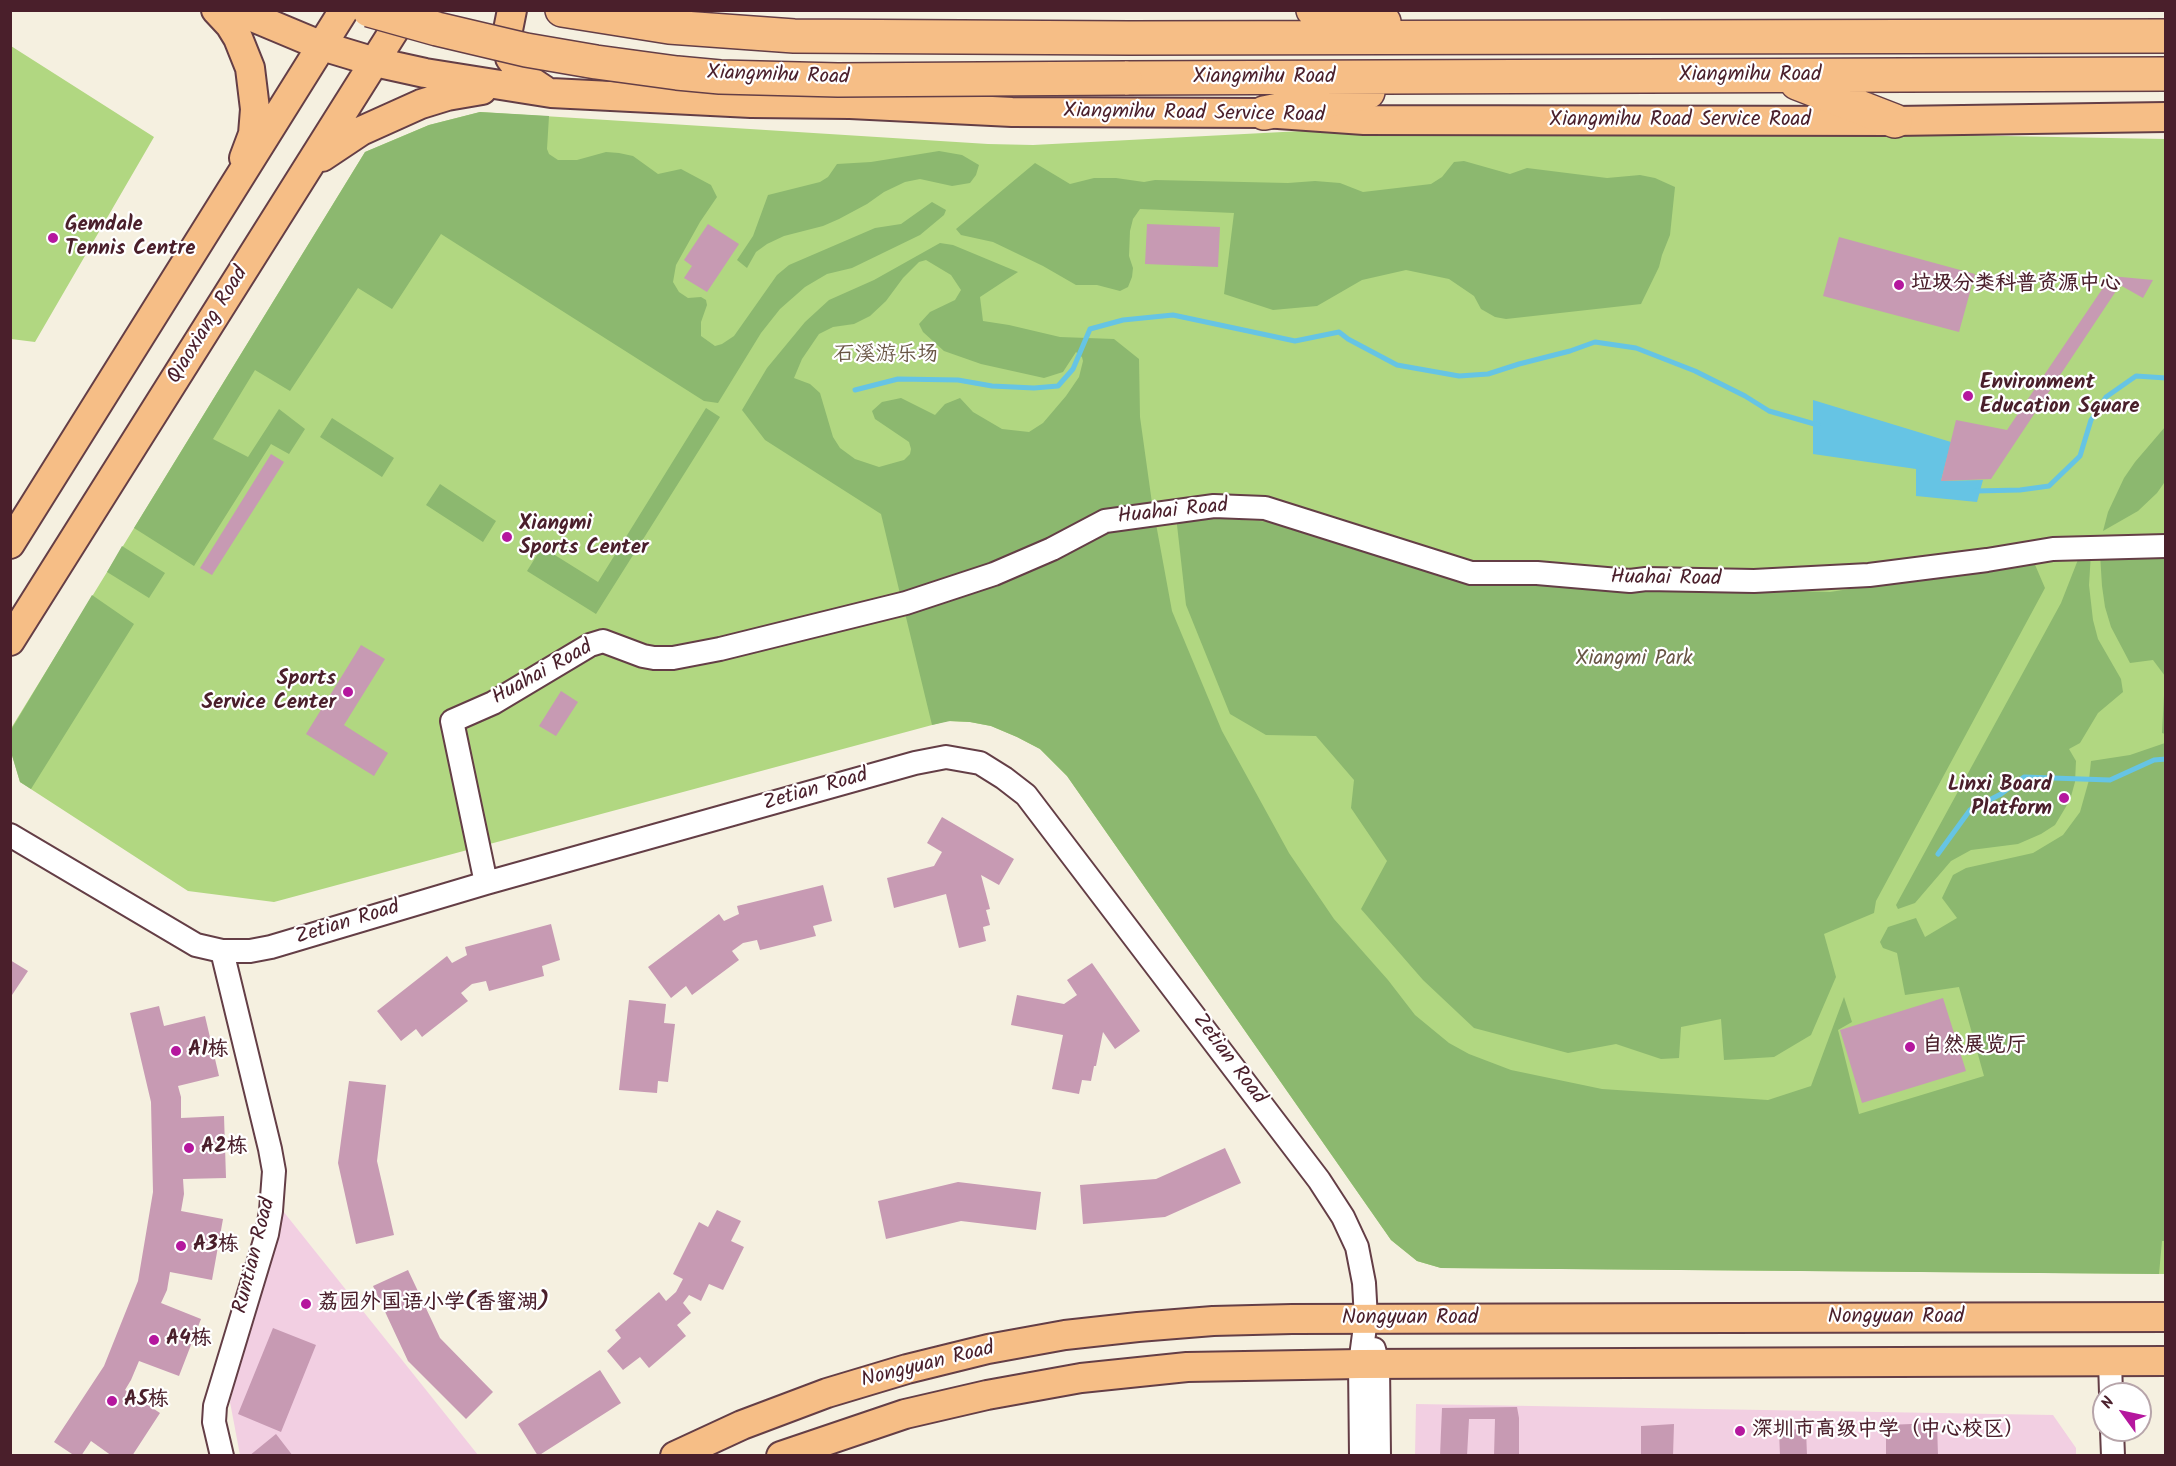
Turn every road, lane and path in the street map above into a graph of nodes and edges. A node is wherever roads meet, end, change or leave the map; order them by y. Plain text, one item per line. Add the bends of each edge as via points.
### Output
1 (216, 10) edge
2 (236, 10) edge
3 (344, 10) edge
4 (369, 10) edge
5 (407, 10) edge
6 (512, 10) edge
7 (562, 10) edge
8 (1313, 10) edge
9 (2166, 36) edge
10 (1483, 37) junction
11 (322, 46) junction
12 (375, 62) junction
13 (2166, 74) edge
14 (1779, 76) junction
15 (1442, 77) junction
16 (542, 92) junction
17 (1264, 113) junction
18 (2166, 117) edge
19 (1895, 121) junction
20 (305, 173) junction
21 (231, 194) junction
22 (10, 544) edge
23 (2166, 546) edge
24 (10, 641) edge
25 (10, 834) edge
26 (486, 883) junction
27 (222, 951) junction
28 (2166, 1317) edge
29 (1366, 1319) junction
30 (2110, 1361) junction
31 (2166, 1361) edge
32 (1369, 1364) junction
33 (2111, 1382) edge
34 (222, 1455) edge
35 (675, 1455) edge
36 (781, 1455) edge
37 (1360, 1455) edge
38 (1379, 1455) edge

1 - 21 main road via 238,38 254,88 253,134
2 - 11 main road, Xiangmihu Road Service Road
3 - 11 main road
4 - 15 highway, Xiangmihu Road, bridge via 526,50 720,76 838,80
5 - 12 main road, Qiaoxiang Road
6 - 16 main road via 507,35 510,58
7 - 10 highway, Xiangmihu Road via 669,27 759,34
8 - 10 highway
9 - 10 highway, Xiangmihu Road
11 - 12 main road, Xiangmihu Road Service Road
11 - 21 main road
12 - 16 main road, Xiangmihu Road Service Road
12 - 20 main road, Qiaoxiang Road
13 - 14 highway, Xiangmihu Road
14 - 15 highway, Xiangmihu Road
14 - 19 highway
15 - 17 highway
16 - 17 main road, Xiangmihu Road Service Road via 1011,112
16 - 20 main road via 477,91 421,104 350,137
17 - 19 main road, Xiangmihu Road Service Road via 1364,120
18 - 19 main road, Xiangmihu Road Service Road
20 - 24 main road, Qiaoxiang Road
21 - 22 main road
23 - 26 street, Huahai Road via 2054,549 1869,575 1754,581 1630,581 1537,573 1471,573 1265,508 1214,506 1105,521 994,574 906,603 720,650 654,658 603,641 493,703 452,721
25 - 27 street, Zetian Road via 181,937
26 - 27 street, Zetian Road via 271,947
26 - 29 street, Zetian Road via 915,763 946,757 980,763 1026,795 1319,1180 1344,1217 1357,1247
27 - 34 street, Runtian Road via 273,1171 267,1234 215,1406 214,1422
28 - 29 main road, Nongyuan Road
29 - 32 street, Zetian Road
29 - 35 main road, Nongyuan Road via 1213,1321 1065,1335 988,1349 827,1393
30 - 31 main road, Nongyuan Road
30 - 32 main road, Nongyuan Road
30 - 33 street
32 - 36 main road, Nongyuan Road via 1187,1367 1081,1378 905,1414
32 - 37 street, Zetian Road
32 - 38 street, Zetian Road

